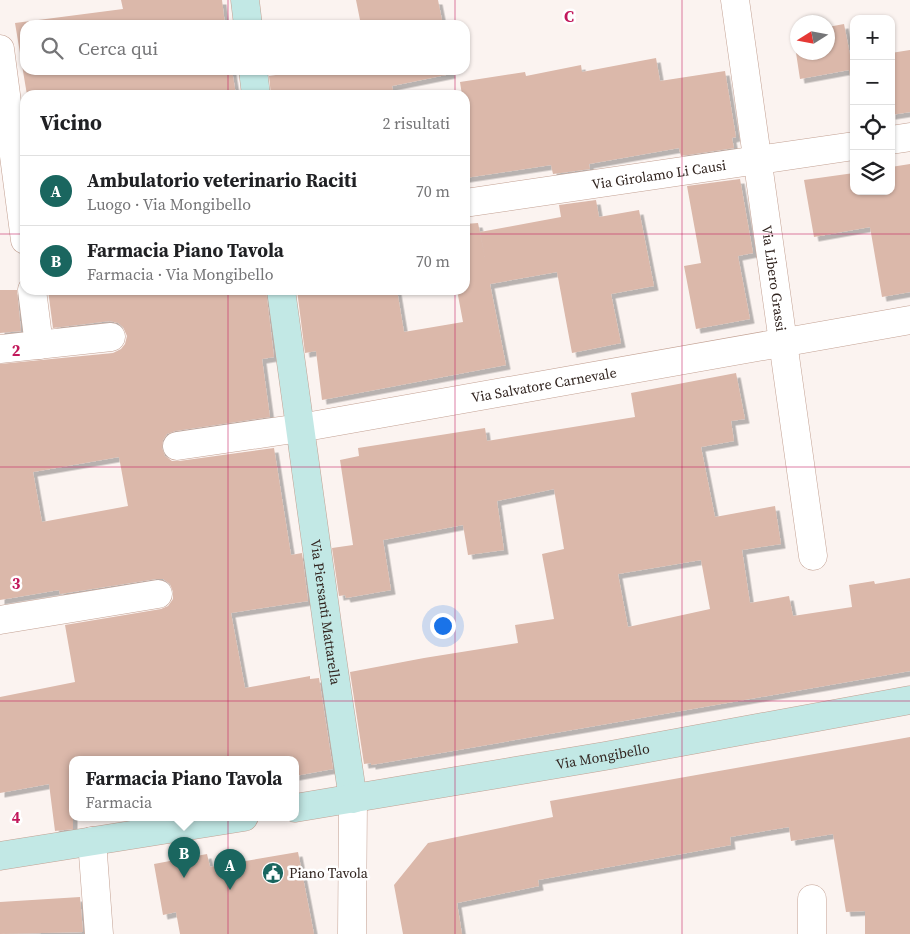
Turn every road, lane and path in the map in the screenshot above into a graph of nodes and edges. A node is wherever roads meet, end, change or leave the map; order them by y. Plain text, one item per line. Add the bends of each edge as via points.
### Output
1 (245, 0) edge
2 (735, 0) edge
3 (247, 20) edge
4 (0, 49) edge
5 (254, 75) edge
6 (256, 90) edge
7 (910, 138) edge
8 (895, 140) edge
9 (850, 147) edge
10 (758, 161) junction
11 (20, 202) edge
12 (470, 202) edge
13 (33, 295) edge
14 (282, 295) edge
15 (910, 320) edge
16 (111, 337) dead end
17 (784, 343) junction
18 (39, 345) junction
19 (0, 349) edge
20 (300, 428) junction
21 (178, 446) dead end
22 (813, 556) dead end
23 (158, 594) dead end
24 (0, 620) edge
25 (910, 700) edge
26 (353, 799) junction
27 (299, 807) edge
28 (219, 821) edge
29 (92, 841) junction
30 (0, 856) edge
31 (812, 899) dead end
32 (99, 934) edge
33 (352, 934) edge
34 (812, 934) edge

1 - 3 street
2 - 10 street, Via Libero Grassi
4 - 11 street
5 - 6 street
7 - 8 street
9 - 10 street, Via Girolamo Li Causi
10 - 12 street, Via Girolamo Li Causi
10 - 17 street, Via Libero Grassi
13 - 18 street
14 - 20 street, Via Piersanti Mattarella
15 - 17 street, Via Salvatore Carnevale
16 - 18 street
17 - 20 street, Via Salvatore Carnevale
17 - 22 street, Via Libero Grassi
18 - 19 street
20 - 21 street, Via Salvatore Carnevale
20 - 26 street, Via Piersanti Mattarella
23 - 24 street
25 - 26 street, Via Mongibello
26 - 27 street, Via Mongibello
26 - 33 street, Via Piersanti Mattarella
28 - 29 street
29 - 30 street
29 - 32 street
31 - 34 street

